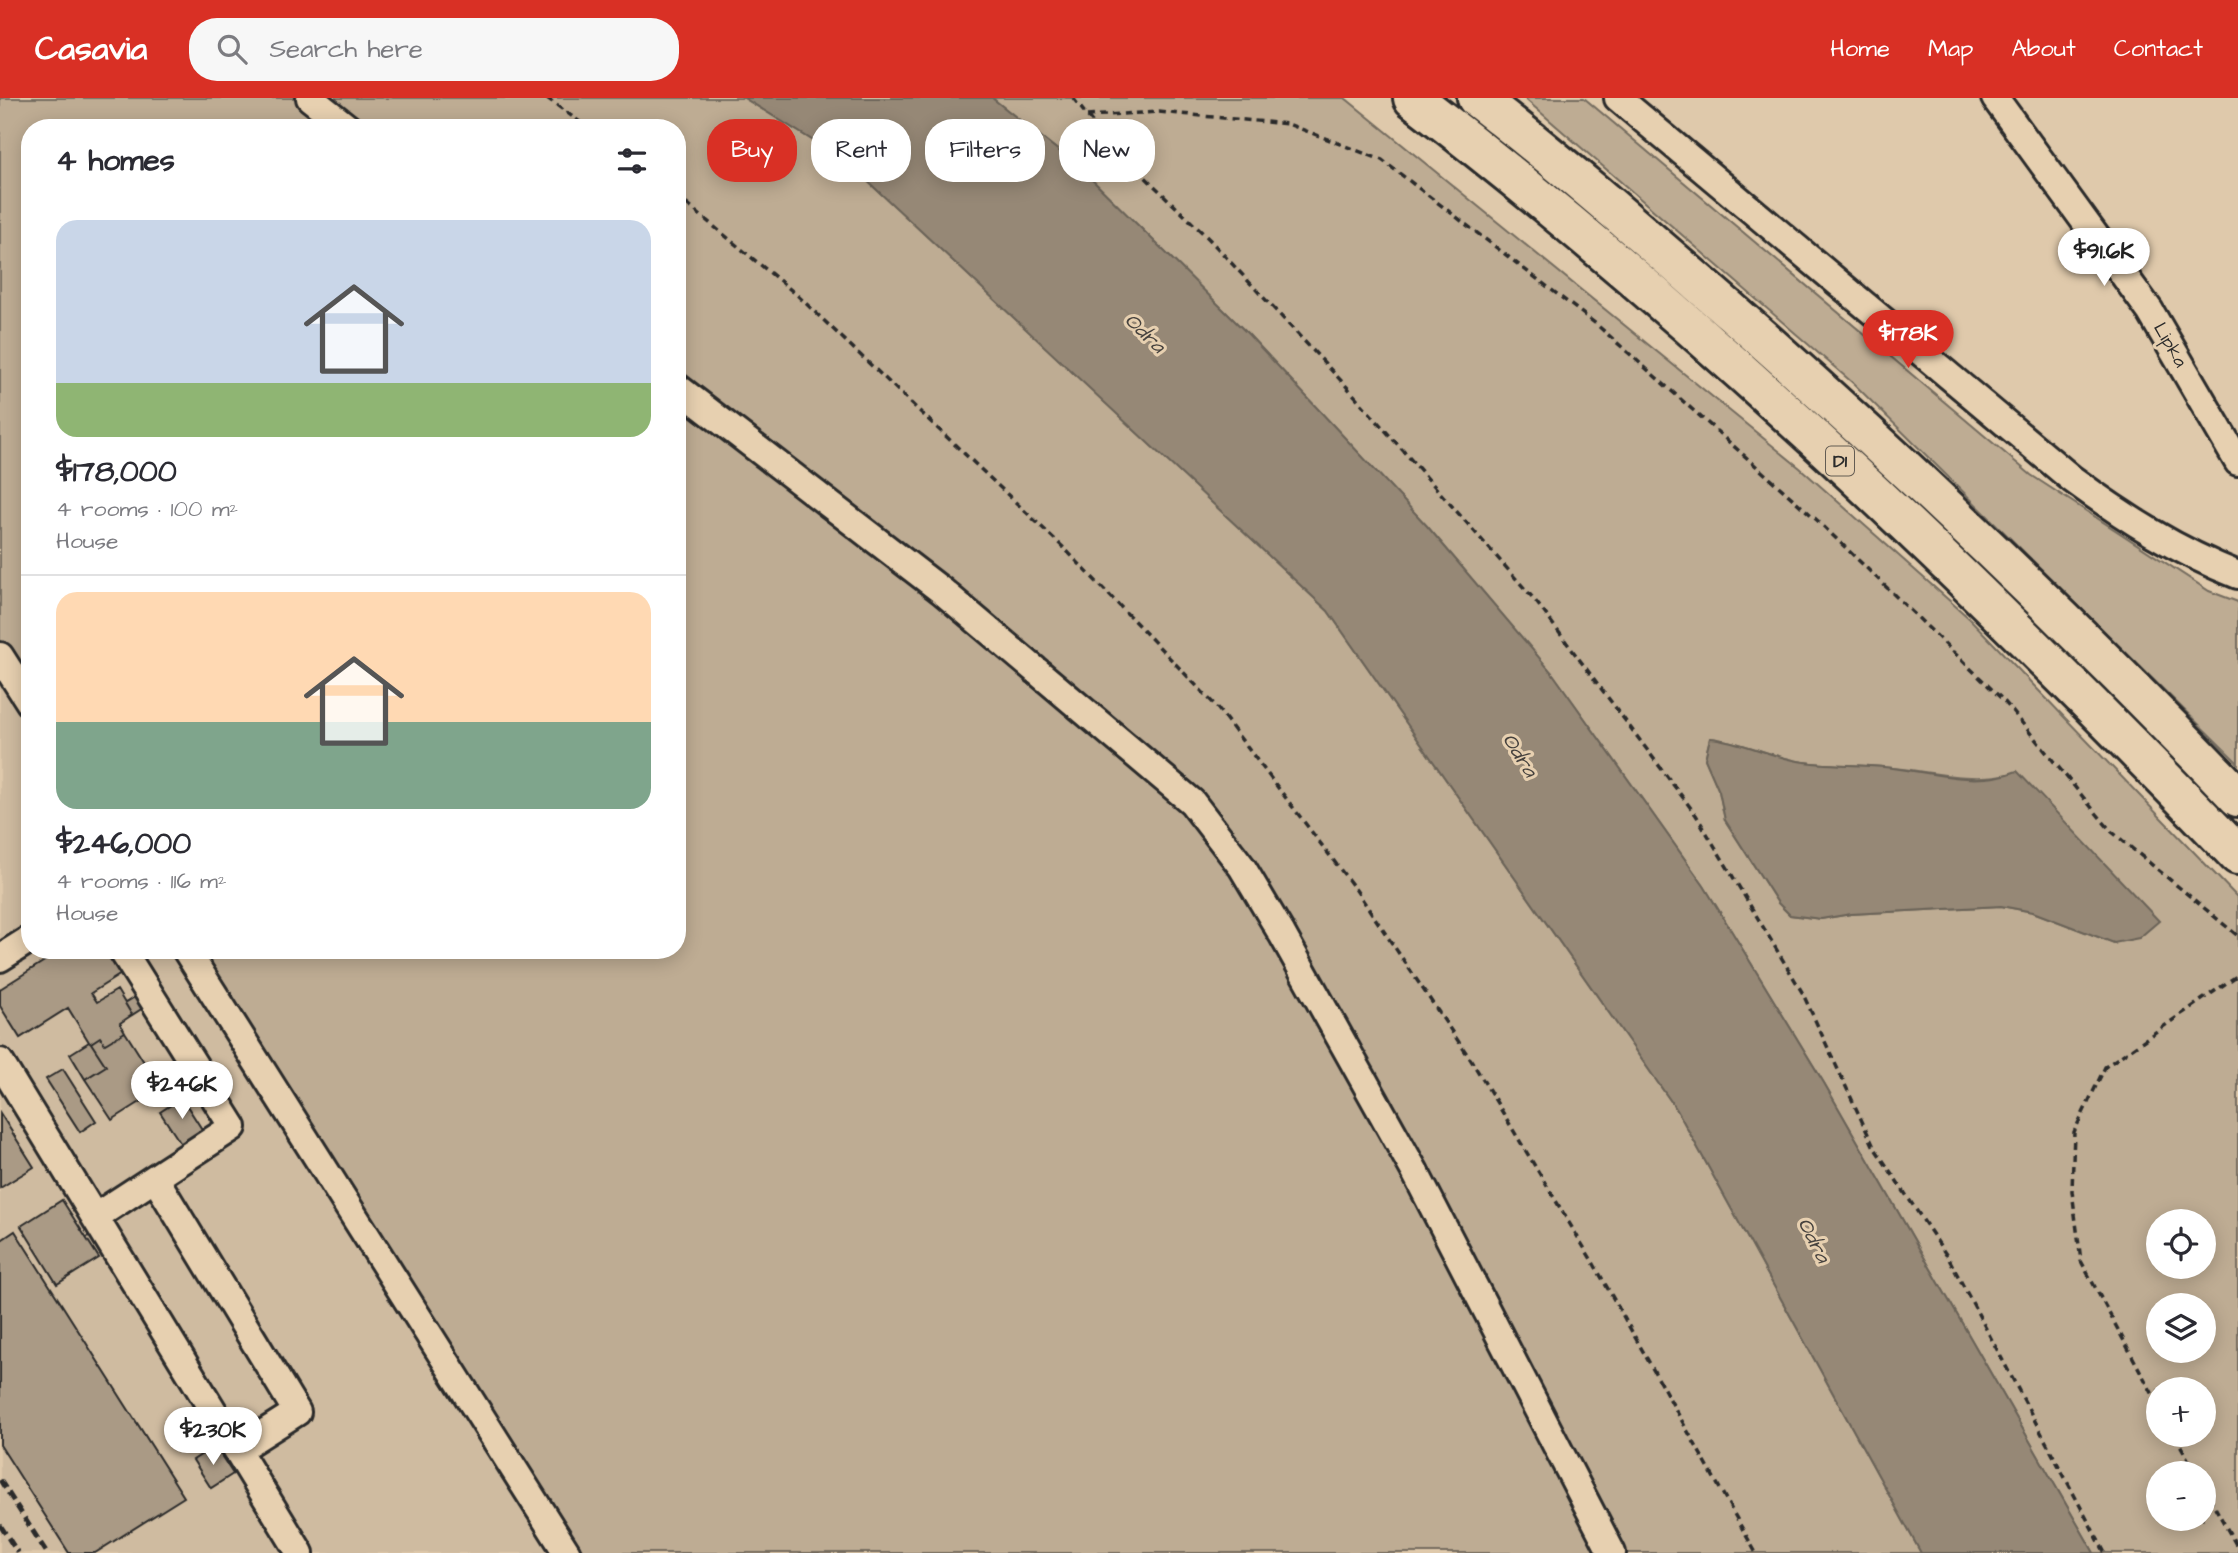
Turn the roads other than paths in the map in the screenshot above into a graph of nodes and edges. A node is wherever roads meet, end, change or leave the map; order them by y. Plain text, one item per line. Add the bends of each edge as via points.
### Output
1 (310, 98) edge
2 (1413, 98) edge
3 (1477, 98) edge
4 (1618, 98) edge
5 (1994, 98) edge
6 (337, 119) edge
7 (686, 394) edge
8 (2238, 462) edge
9 (2238, 575) edge
10 (0, 656) edge
11 (21, 689) edge
12 (2238, 797) edge
13 (2238, 855) edge
14 (21, 944) edge
15 (0, 957) edge
16 (128, 959) edge
17 (192, 959) edge
18 (0, 1062) edge
19 (155, 1178) junction
20 (95, 1217) junction
21 (237, 1450) junction
22 (300, 1553) edge
23 (567, 1553) edge
24 (1612, 1553) edge

1 - 6 street
2 - 13 highway, D1 via 1647,290 1822,444 2073,684
3 - 12 highway, D1 via 1852,417 2109,662
4 - 9 street via 2072,479 2134,524 2198,560
5 - 8 street, Lipka via 2150,311
7 - 24 street via 942,591 1192,802 1242,867 1415,1172
10 - 11 street
14 - 15 street
16 - 19 street via 233,1127
17 - 23 street
18 - 20 street
19 - 20 street
19 - 21 street via 297,1412
20 - 21 street
21 - 22 street

